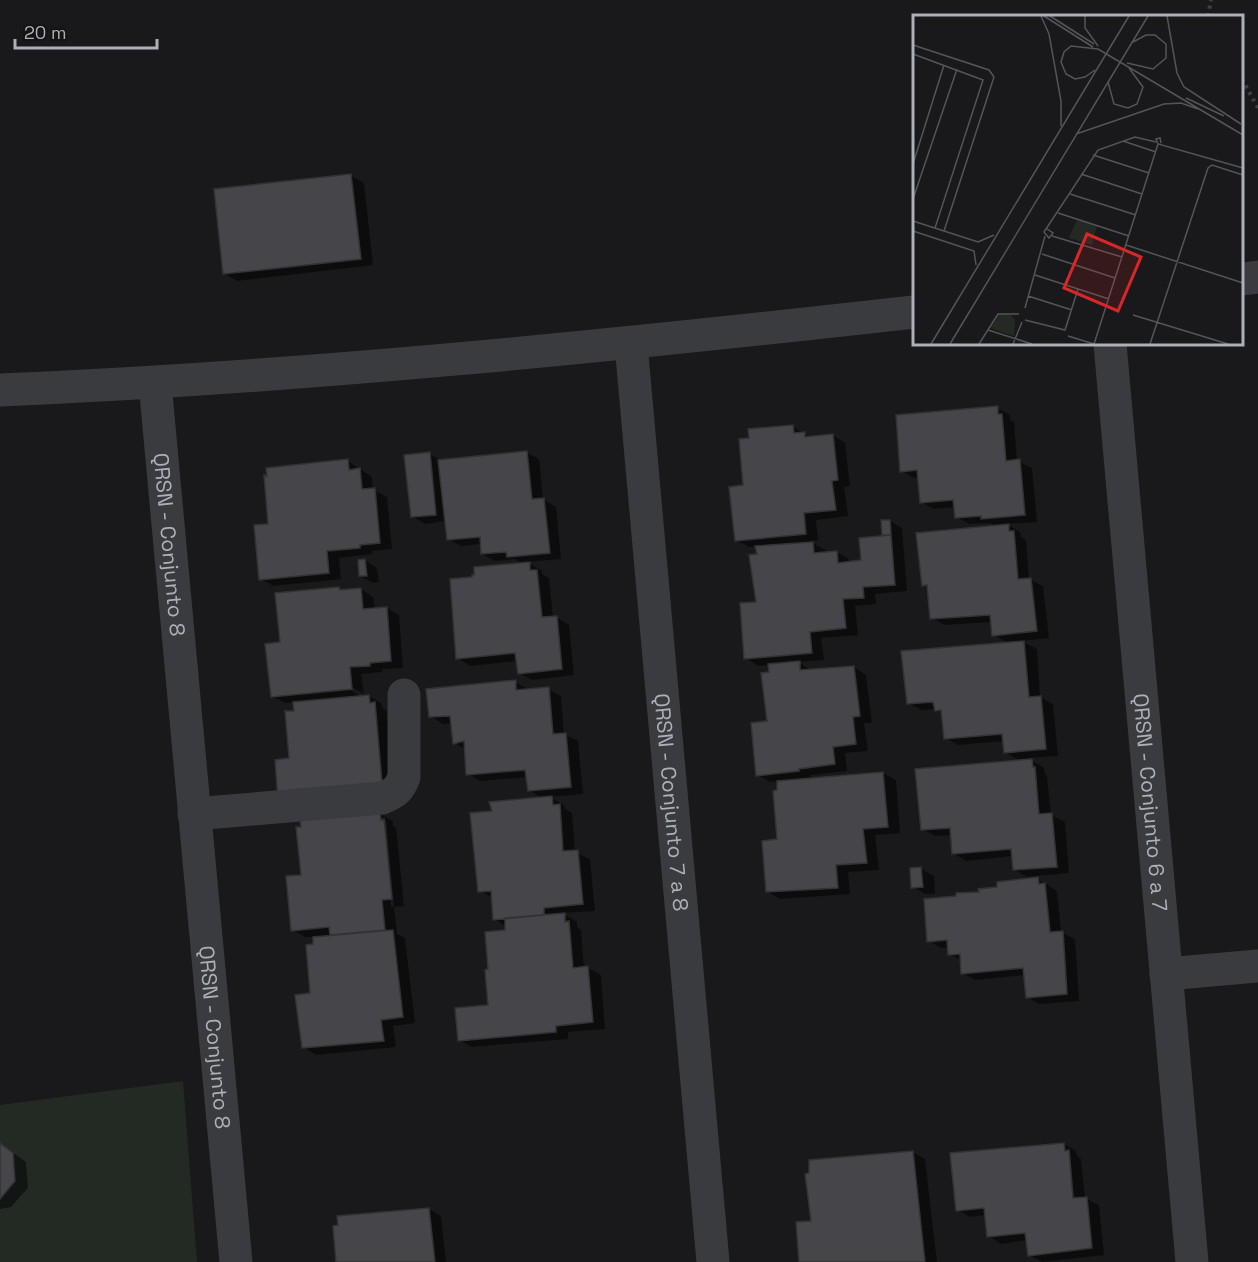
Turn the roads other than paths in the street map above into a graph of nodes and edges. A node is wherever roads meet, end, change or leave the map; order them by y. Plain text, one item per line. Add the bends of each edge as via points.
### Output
1 (1258, 278) edge
2 (1243, 279) edge
3 (913, 312) edge
4 (631, 344) junction
5 (1110, 345) edge
6 (155, 383) junction
7 (0, 390) edge
8 (404, 695) dead end
9 (194, 814) junction
10 (1258, 966) edge
11 (1166, 974) junction
12 (236, 1262) edge
13 (713, 1262) edge
14 (1192, 1262) edge

1 - 2 street
3 - 4 street
4 - 6 street
4 - 13 street, QRSN - Conjunto 7 a 8
5 - 11 street, QRSN - Conjunto 6 a 7
6 - 7 street
6 - 9 street, QRSN - Conjunto 8
8 - 9 street via 404,777 400,789 392,794
9 - 12 street, QRSN - Conjunto 8
10 - 11 street
11 - 14 street, QRSN - Conjunto 6 a 7

